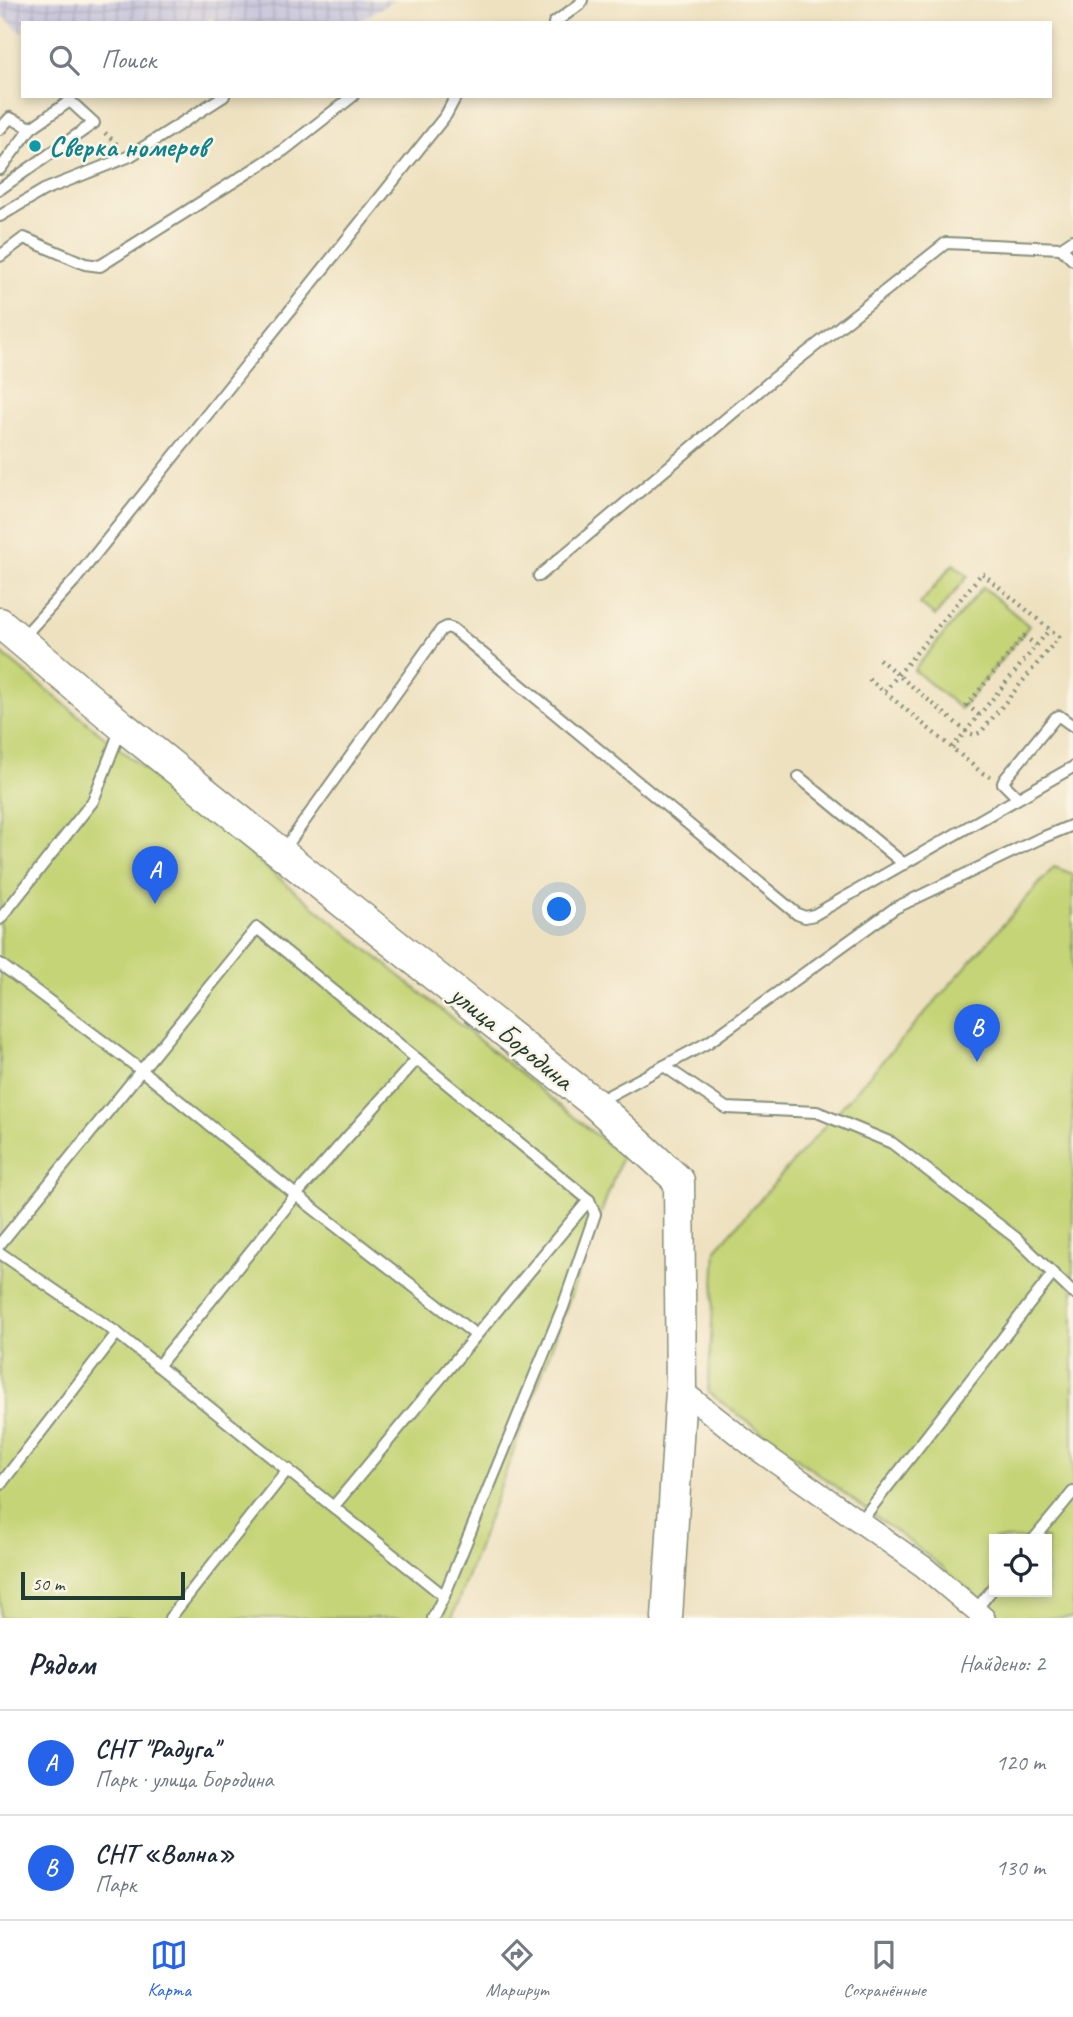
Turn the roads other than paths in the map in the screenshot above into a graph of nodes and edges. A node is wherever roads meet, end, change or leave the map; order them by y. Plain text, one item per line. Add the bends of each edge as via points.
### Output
1 (582, 0) edge
2 (557, 21) edge
3 (221, 98) edge
4 (350, 98) edge
5 (455, 98) edge
6 (31, 128) junction
7 (0, 130) edge
8 (0, 169) edge
9 (0, 189) edge
10 (0, 216) edge
11 (1073, 240) edge
12 (1061, 248) junction
13 (0, 256) edge
14 (1073, 260) edge
15 (539, 576) dead end
16 (10, 632) edge
17 (122, 726) junction
18 (1073, 726) edge
19 (1073, 767) edge
20 (799, 777) dead end
21 (1018, 798) junction
22 (1073, 825) edge
23 (282, 853) junction
24 (904, 864) junction
25 (0, 919) edge
26 (0, 964) edge
27 (418, 1059) junction
28 (664, 1066) junction
29 (141, 1070) junction
30 (594, 1103) junction
31 (296, 1195) junction
32 (589, 1200) junction
33 (0, 1244) edge
34 (0, 1253) edge
35 (1052, 1275) junction
36 (1073, 1293) edge
37 (117, 1334) junction
38 (476, 1335) junction
39 (158, 1366) junction
40 (681, 1390) junction
41 (288, 1469) junction
42 (0, 1485) edge
43 (1073, 1492) edge
44 (334, 1506) junction
45 (860, 1522) junction
46 (1038, 1534) edge
47 (444, 1596) junction
48 (989, 1596) edge
49 (979, 1614) edge
50 (170, 1618) edge
51 (433, 1618) edge
52 (667, 1618) edge

1 - 2 lane
3 - 10 lane via 130,156 44,190
4 - 13 lane via 284,150 100,265 85,264 24,238
5 - 16 lane via 446,115 92,558
6 - 7 lane via 10,118
6 - 8 lane
6 - 9 lane via 69,101 94,123
11 - 12 lane
12 - 14 lane
12 - 15 lane via 946,243 772,380
16 - 17 main road, улица Бородина
17 - 23 main road, улица Бородина
17 - 25 lane via 93,801
18 - 21 lane via 1055,718 1003,783
19 - 21 lane
20 - 24 lane
21 - 24 lane
22 - 28 lane via 895,908 709,1042
23 - 24 lane via 447,626 797,914 814,915
23 - 30 main road, улица Бородина
26 - 29 lane
27 - 29 lane via 257,928
27 - 31 lane
27 - 32 lane
28 - 30 lane
28 - 35 lane via 726,1108 817,1112 892,1143 1016,1238
29 - 31 lane
29 - 33 lane
30 - 40 main road, улица Бородина via 679,1181
31 - 38 lane
31 - 39 lane
32 - 38 lane
32 - 47 lane via 595,1214 563,1307
34 - 37 lane
35 - 36 lane
35 - 45 lane
37 - 39 lane
37 - 42 lane
38 - 44 lane
39 - 41 lane
40 - 45 street
40 - 52 main road, улица Бородина
41 - 44 lane
41 - 50 lane
43 - 46 lane
44 - 47 lane
45 - 49 street via 924,1567
47 - 51 lane
48 - 49 lane

